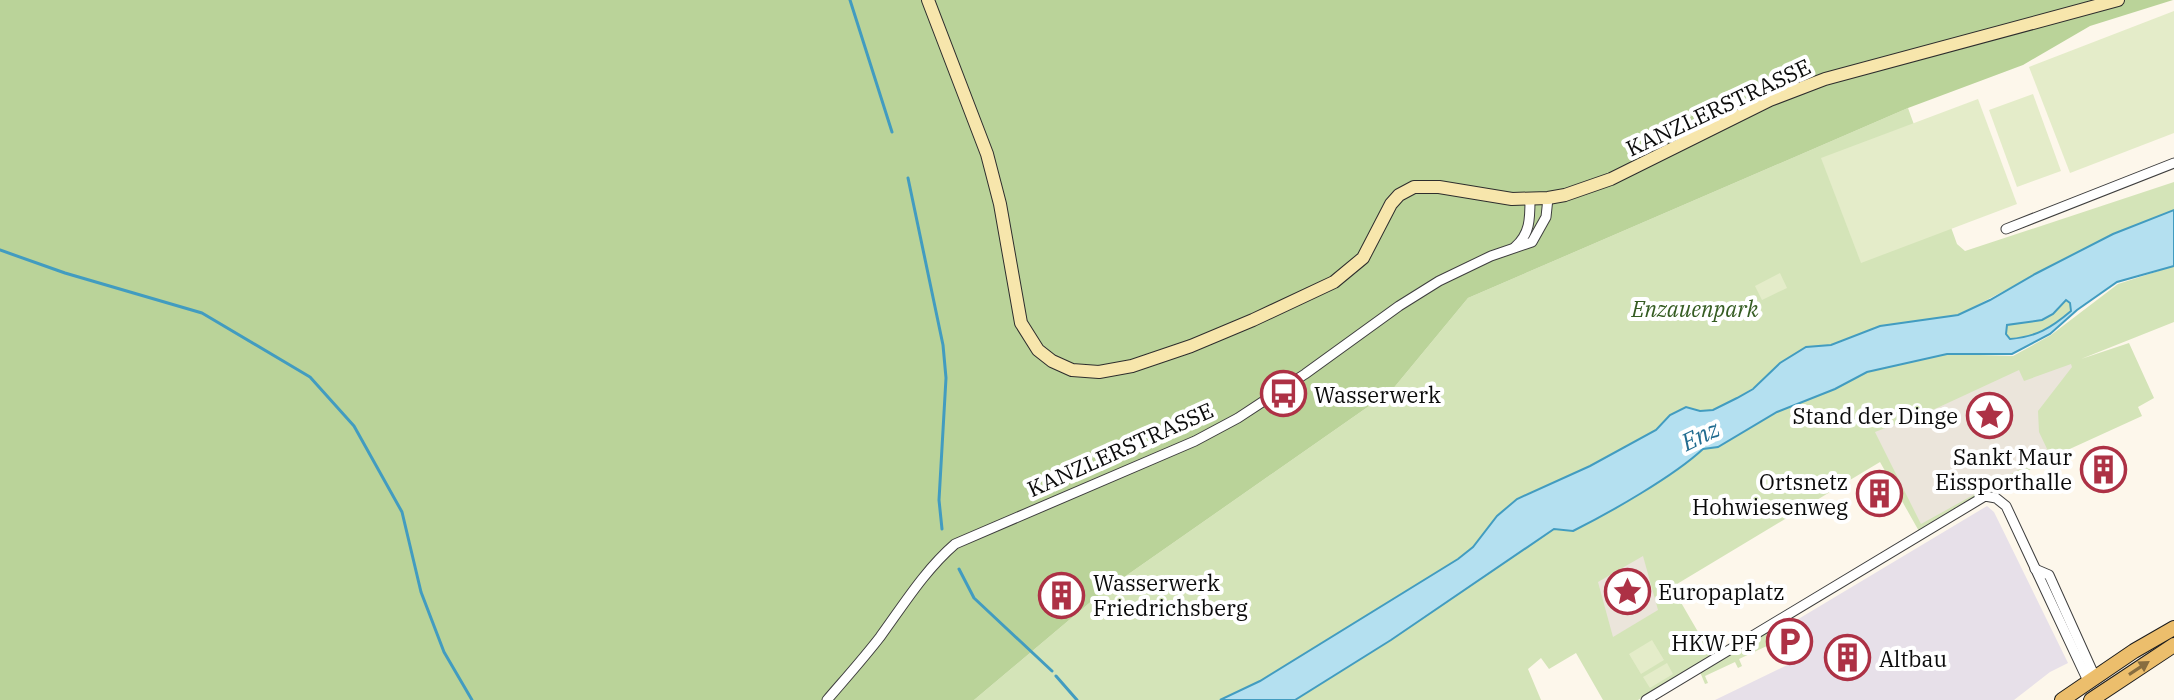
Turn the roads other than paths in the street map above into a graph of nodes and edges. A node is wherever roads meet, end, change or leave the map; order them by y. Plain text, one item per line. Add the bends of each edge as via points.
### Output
1 (928, 0) edge
2 (2118, 0) edge
3 (2174, 163) edge
4 (1548, 198) junction
5 (1530, 199) junction
6 (2006, 229) dead end
7 (1508, 251) junction
8 (2174, 628) edge
9 (2174, 645) edge
10 (2091, 679) junction
11 (2098, 697) edge
12 (827, 700) edge
13 (1646, 700) edge
14 (2062, 700) edge

1 - 5 main road via 987,154 1021,323 1038,350 1072,370 1132,366 1309,295 1355,266 1391,204 1414,187
2 - 4 main road, KANZLERSTRASSE via 1825,79 1756,106 1611,179
3 - 6 street
4 - 5 main road
4 - 7 street, KANZLERSTRASSE via 1546,217 1532,242
5 - 7 street via 1525,237
7 - 12 street, KANZLERSTRASSE via 1439,281 1238,418 1195,441 955,544
8 - 10 main road
11 -> 9 main road
10 - 11 main road
10 - 13 street via 2006,506 1996,498 1981,497
10 - 14 main road

